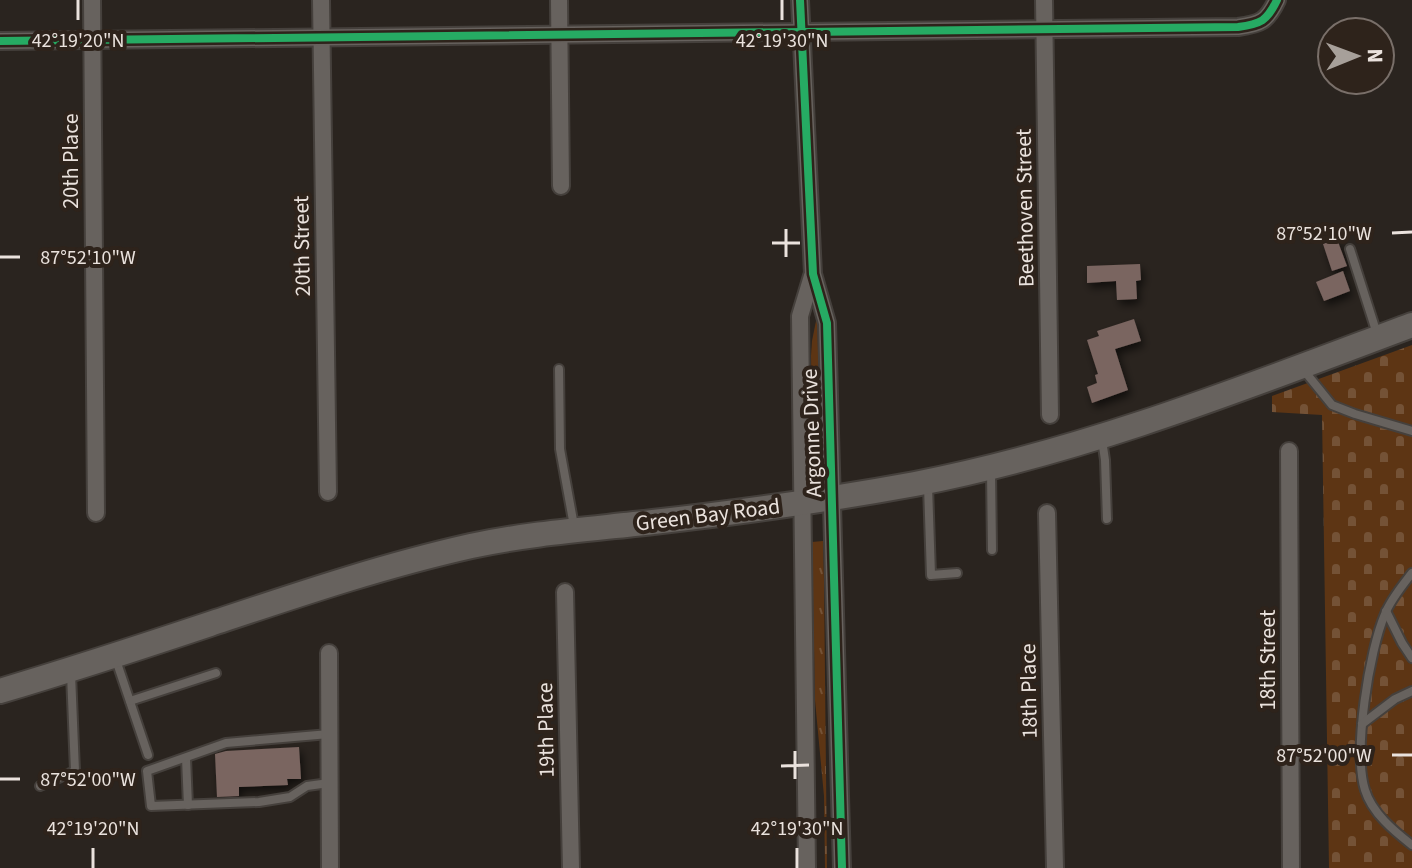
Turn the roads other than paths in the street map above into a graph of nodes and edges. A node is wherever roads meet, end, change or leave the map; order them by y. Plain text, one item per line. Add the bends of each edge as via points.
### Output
1 (92, 0) edge
2 (321, 0) edge
3 (559, 0) edge
4 (800, 0) edge
5 (1044, 0) edge
6 (1277, 0) edge
7 (1045, 29) junction
8 (800, 32) junction
9 (559, 34) junction
10 (321, 37) junction
11 (92, 40) junction
12 (0, 41) edge
13 (561, 186) dead end
14 (1350, 249) dead end
15 (813, 274) junction
16 (1412, 325) edge
17 (1378, 337) junction
18 (1302, 367) junction
19 (559, 369) dead end
20 (1050, 415) dead end
21 (1412, 431) edge
22 (1102, 436) junction
23 (1289, 451) dead end
24 (991, 466) junction
25 (928, 481) junction
26 (328, 492) dead end
27 (833, 498) junction
28 (803, 503) junction
29 (96, 513) dead end
30 (1047, 513) dead end
31 (1107, 519) dead end
32 (575, 531) junction
33 (992, 550) dead end
34 (957, 573) dead end
35 (1412, 573) edge
36 (565, 592) dead end
37 (1386, 611) junction
38 (329, 653) dead end
39 (115, 655) junction
40 (1412, 658) edge
41 (71, 669) junction
42 (216, 673) dead end
43 (0, 691) edge
44 (1412, 691) edge
45 (130, 701) junction
46 (1362, 724) junction
47 (329, 734) junction
48 (148, 755) dead end
49 (186, 758) junction
50 (330, 783) junction
51 (40, 786) dead end
52 (188, 805) junction
53 (1412, 845) edge
54 (330, 868) edge
55 (571, 868) edge
56 (807, 868) edge
57 (842, 868) edge
58 (1055, 868) edge
59 (1291, 868) edge

1 - 11 street, 20th Place
2 - 10 street, 20th Street
3 - 9 street
4 - 8 street, Argonne Drive
5 - 7 street, Beethoven Street
6 - 7 street via 1258,24
7 - 8 street
7 - 20 street, Beethoven Street
8 - 9 street
8 - 15 street, Argonne Drive
9 - 10 street
9 - 13 street
10 - 11 street
10 - 26 street, 20th Street
11 - 12 street
11 - 29 street, 20th Place
14 - 17 lane
15 - 27 street, Argonne Drive via 827,323
15 - 28 street, Argonne Drive via 800,316
16 - 17 main road, Green Bay Road
17 - 18 main road, Green Bay Road
18 - 21 lane via 1332,405
18 - 22 main road, Green Bay Road
19 - 32 lane via 560,449
22 - 24 main road, Green Bay Road
22 - 31 lane
23 - 59 street, 18th Street
24 - 25 main road, Green Bay Road
24 - 33 lane
25 - 27 main road, Green Bay Road
25 - 34 lane via 931,575
27 - 28 main road, Green Bay Road
27 - 57 street, Argonne Drive
28 - 32 main road, Green Bay Road
28 - 56 street, Argonne Drive
30 - 58 street, 18th Place
32 - 39 main road, Green Bay Road via 499,540 406,561
35 - 37 lane
36 - 55 street, 19th Place
37 - 40 lane
37 - 46 lane
38 - 47 street
39 - 41 main road, Green Bay Road
39 - 45 lane
41 - 43 main road, Green Bay Road
41 - 51 lane via 75,771
42 - 45 lane
44 - 46 lane
45 - 48 lane
46 - 53 lane via 1365,792 1389,826
47 - 49 lane via 226,743
47 - 50 street
49 - 52 lane
49 - 52 lane via 147,771 151,806
50 - 52 lane via 259,802
50 - 54 street

